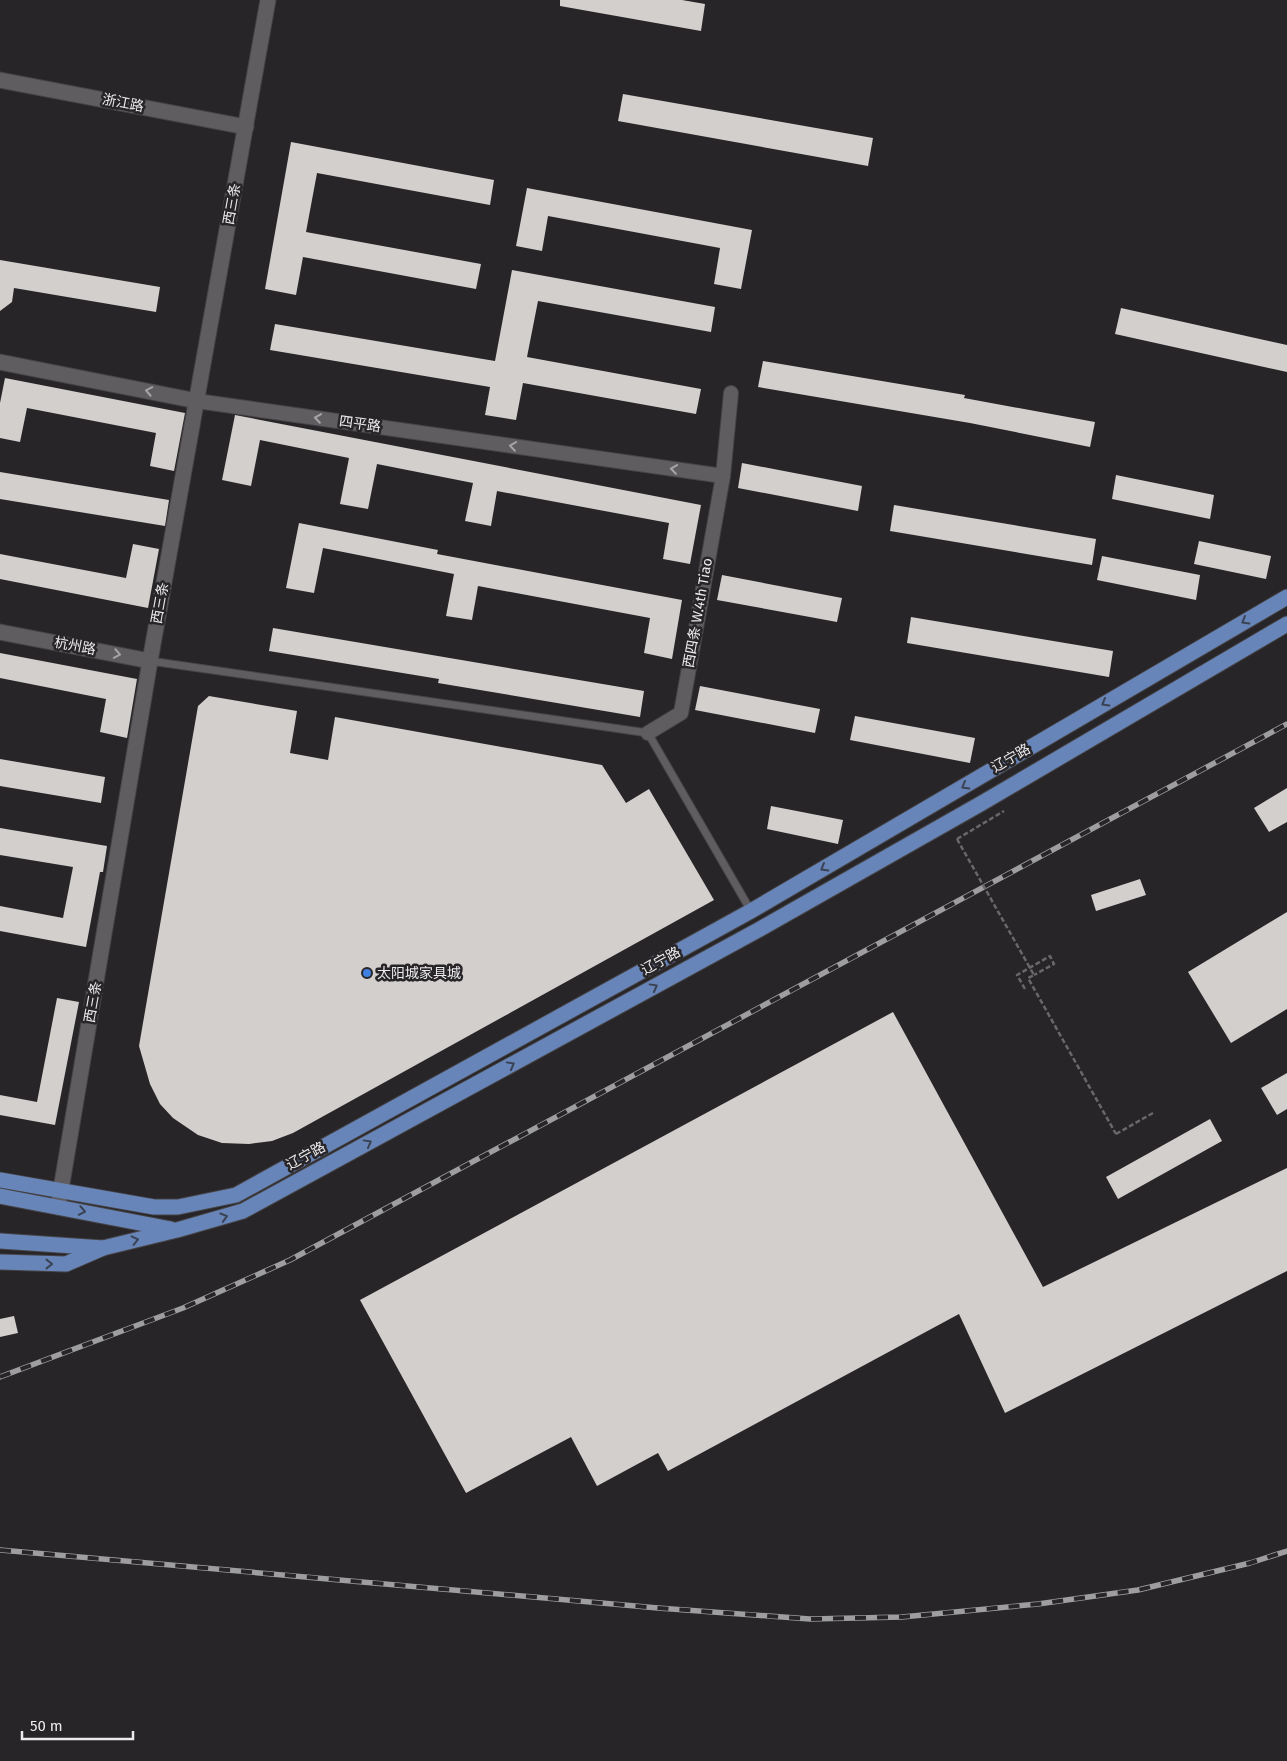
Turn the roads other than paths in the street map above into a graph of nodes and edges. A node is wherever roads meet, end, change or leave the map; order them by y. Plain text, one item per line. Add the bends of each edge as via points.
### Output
1 (268, 0) edge
2 (0, 80) edge
3 (246, 127) junction
4 (0, 362) edge
5 (731, 393) dead end
6 (197, 401) junction
7 (722, 476) junction
8 (1287, 597) edge
9 (1287, 624) edge
10 (0, 632) edge
11 (150, 661) junction
12 (648, 733) junction
13 (751, 911) junction
14 (0, 1180) edge
15 (61, 1191) junction
16 (0, 1196) edge
17 (58, 1207) junction
18 (177, 1230) junction
19 (0, 1241) edge
20 (103, 1248) junction
21 (0, 1262) edge

1 - 3 street, 西三条
2 - 3 street, 浙江路
3 - 6 street, 西三条
6 -> 4 street, 四平路
5 - 7 street, 西四条 W.4th Tiao
7 -> 6 street, 四平路
6 - 11 street, 西三条
7 - 12 street, 西四条 W.4th Tiao via 681,713
8 -> 13 main road, 辽宁路
18 -> 9 main road, 辽宁路 via 243,1211 734,944
10 -> 11 street, 杭州路
11 - 12 lane
11 - 15 street, 西三条
12 - 13 lane
13 - 15 main road, 辽宁路 via 236,1195 178,1207 154,1207
14 - 15 main road, 辽宁路
15 - 17 street, 西三条
16 - 17 main road, 辽宁路
17 -> 18 main road, 辽宁路
20 -> 18 main road
19 - 20 main road
21 -> 20 main road via 66,1264

